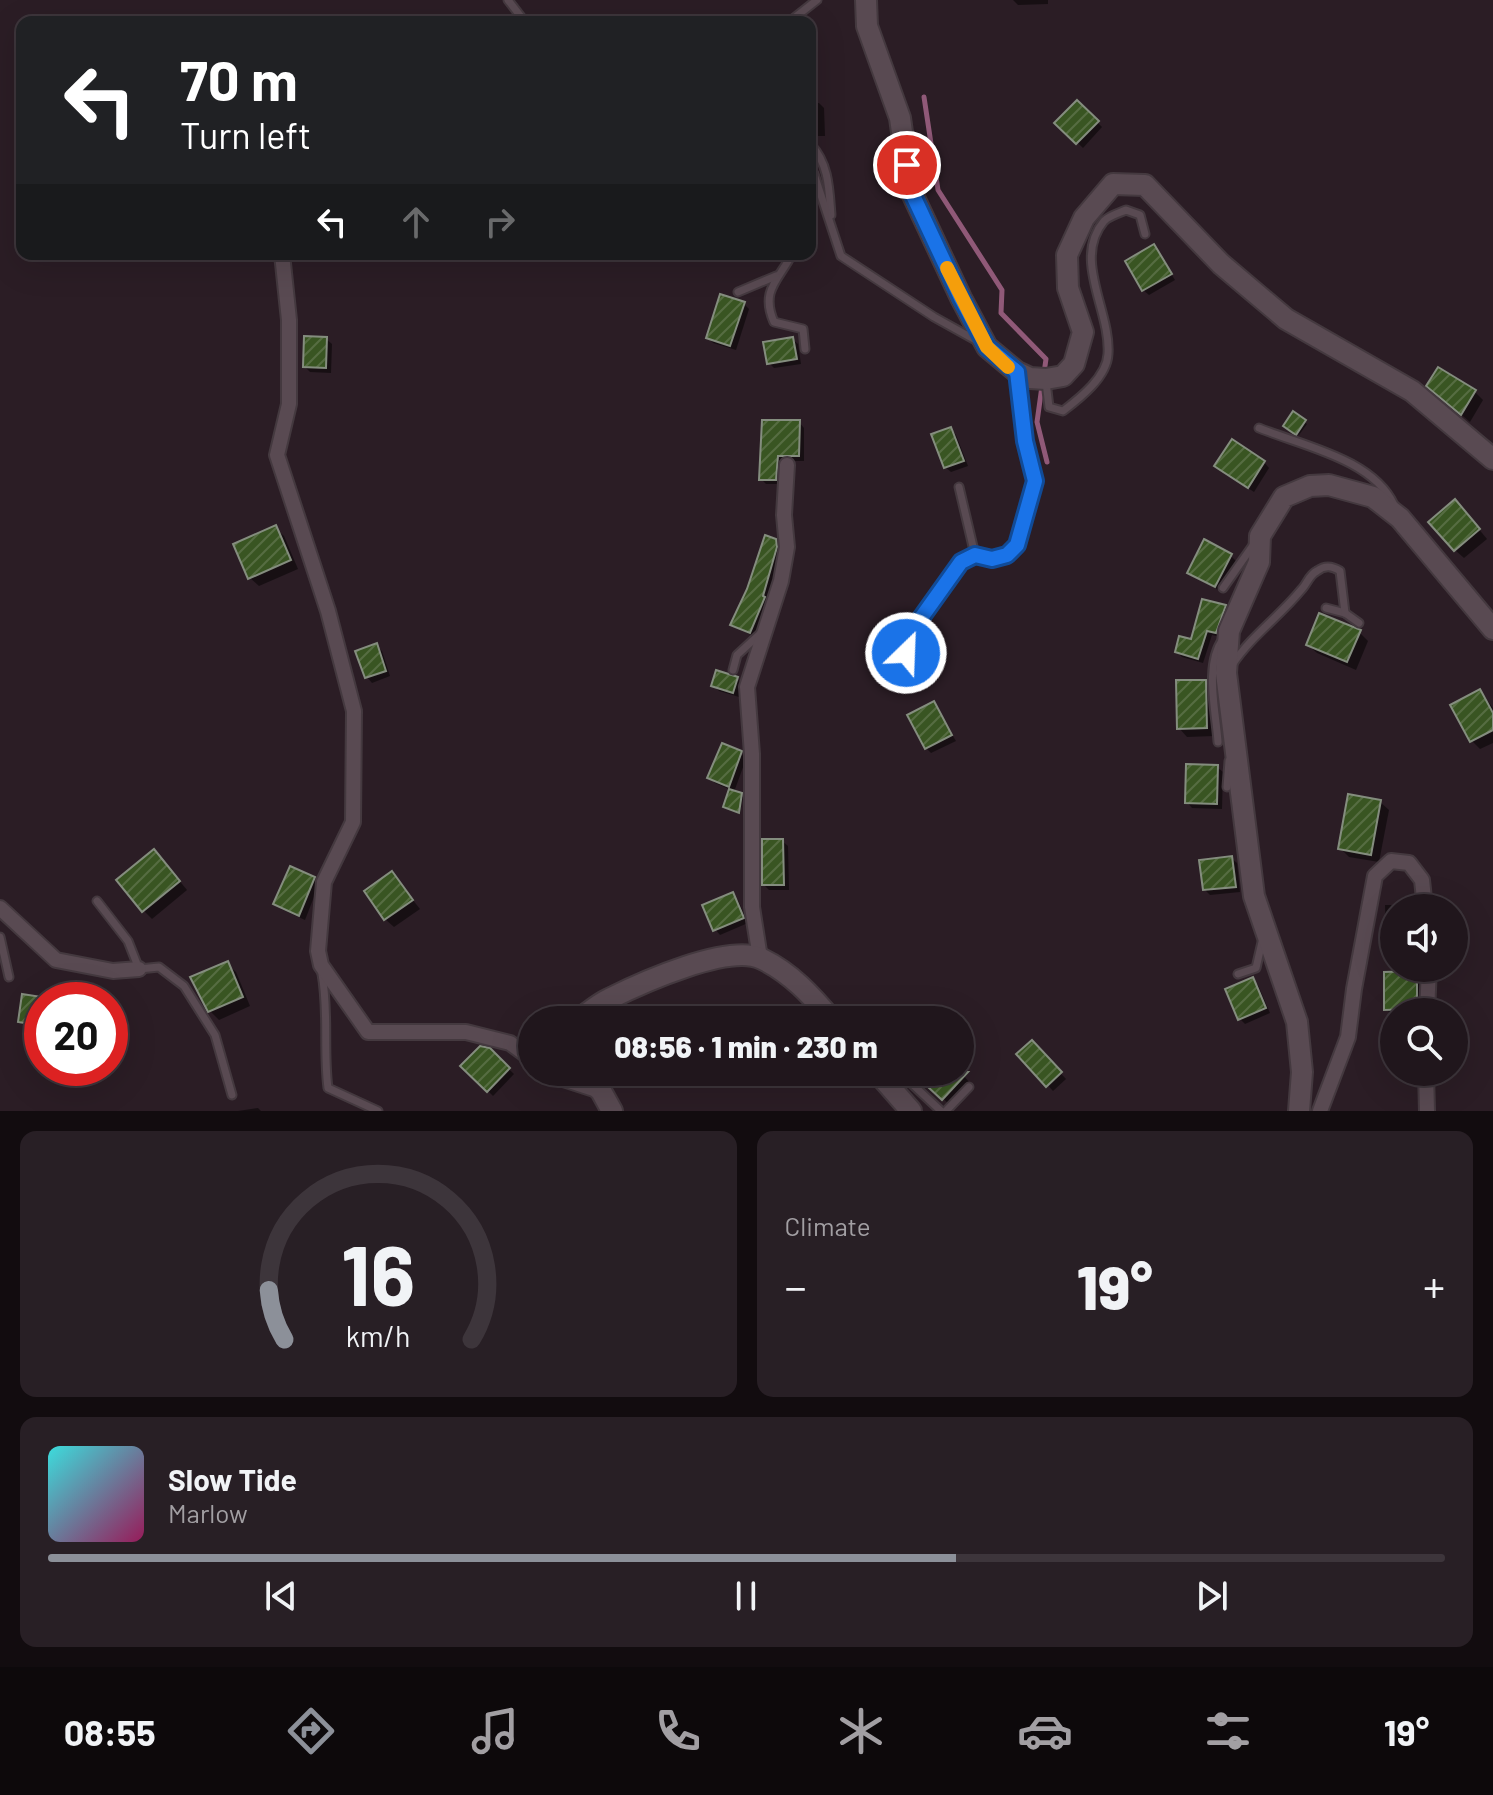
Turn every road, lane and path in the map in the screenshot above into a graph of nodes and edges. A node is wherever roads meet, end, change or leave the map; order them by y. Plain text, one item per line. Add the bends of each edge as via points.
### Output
1 (508, 0) edge
2 (817, 0) edge
3 (866, 0) edge
4 (520, 16) edge
5 (797, 16) edge
6 (816, 150) edge
7 (816, 180) edge
8 (833, 230) junction
9 (1145, 234) dead end
10 (283, 260) edge
11 (788, 260) edge
12 (776, 276) junction
13 (738, 292) dead end
14 (987, 347) junction
15 (805, 349) dead end
16 (1017, 372) junction
17 (1046, 379) junction
18 (1259, 428) dead end
19 (1493, 459) edge
20 (787, 465) dead end
21 (959, 487) dead end
22 (1400, 518) junction
23 (1260, 536) junction
24 (975, 555) junction
25 (1223, 588) dead end
26 (1326, 608) dead end
27 (1345, 613) junction
28 (1359, 623) dead end
29 (766, 628) junction
30 (1493, 629) edge
31 (1229, 631) junction
32 (733, 670) dead end
33 (1226, 673) junction
34 (910, 688) dead end
35 (1228, 746) junction
36 (1227, 787) dead end
37 (1424, 894) edge
38 (97, 901) dead end
39 (0, 908) edge
40 (1263, 922) junction
41 (0, 937) edge
42 (760, 958) junction
43 (321, 965) junction
44 (139, 969) junction
45 (1238, 974) dead end
46 (9, 977) dead end
47 (598, 1006) edge
48 (820, 1006) edge
49 (518, 1049) edge
50 (585, 1086) edge
51 (596, 1086) edge
52 (889, 1086) edge
53 (914, 1086) edge
54 (1426, 1086) edge
55 (969, 1087) dead end
56 (601, 1091) junction
57 (232, 1095) dead end
58 (378, 1111) edge
59 (612, 1111) edge
60 (911, 1111) edge
61 (943, 1111) edge
62 (1299, 1111) edge
63 (1320, 1111) edge
64 (1427, 1111) edge

1 - 4 lane
2 - 5 lane
3 - 14 street via 867,26 900,118 910,189
6 - 8 lane via 828,178
7 - 8 lane
8 - 14 lane via 841,256
9 - 17 lane via 1140,215 1126,210 1105,220 1093,243 1090,266 1109,356 1091,389 1063,411 1049,407
10 - 43 street via 289,404 277,455 354,711 353,822 324,882
11 - 12 lane
12 - 13 lane
12 - 15 lane via 769,311 774,322 803,329
14 - 16 street
16 - 17 street
16 - 24 lane via 1035,481 1017,545 992,559
17 - 19 street via 1063,376 1074,364 1083,332 1068,288 1067,255 1084,218 1113,184 1145,185 1221,264 1286,319 1412,391
18 - 22 lane via 1350,462 1387,490
20 - 29 street via 787,547
21 - 24 lane
22 - 23 street via 1373,497 1329,485 1310,486 1284,497
22 - 30 street
23 - 25 lane
23 - 31 street via 1259,562
24 - 34 lane via 961,562 911,632 906,653
26 - 27 lane
27 - 28 lane
27 - 33 lane via 1340,571 1319,569 1245,645
29 - 32 lane via 737,655
29 - 42 street via 747,687 752,907
31 - 33 street
31 - 35 lane via 1215,650 1213,679
33 - 35 street
35 - 36 lane
35 - 40 street
37 - 63 street via 1422,880 1409,863 1391,861 1375,876 1348,1037
38 - 44 lane via 128,941
39 - 44 street via 56,960 113,971
40 - 45 lane via 1256,968
40 - 62 street via 1297,1022
41 - 46 lane
42 - 47 street via 733,955 698,962
42 - 48 street via 805,988
43 - 49 street via 368,1032 466,1032
43 - 58 lane via 327,1000 328,1088
44 - 57 lane via 159,967 184,986 215,1035
50 - 56 street
51 - 56 street
52 - 60 street
53 - 61 lane
54 - 64 street
55 - 61 lane
56 - 59 street

